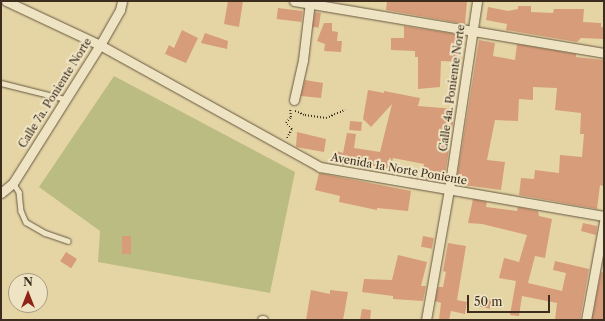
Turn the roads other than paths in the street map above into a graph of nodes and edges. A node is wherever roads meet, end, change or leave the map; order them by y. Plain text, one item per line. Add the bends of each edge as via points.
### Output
1 (6, 1) edge
2 (122, 1) edge
3 (294, 1) edge
4 (477, 1) edge
5 (310, 3) edge
6 (472, 30) junction
7 (100, 45) junction
8 (604, 53) edge
9 (1, 83) edge
10 (65, 99) junction
11 (292, 104) road end
12 (13, 183) junction
13 (450, 189) junction
14 (1, 193) edge
15 (604, 216) edge
16 (604, 222) edge
17 (68, 241) dead end
18 (426, 320) edge
19 (586, 320) edge

1 - 7 street, Avenida 1a Norte Poniente
2 - 7 street, Calle 7a. Poniente Norte via 120,10
3 - 5 street
4 - 6 street, Calle 4a. Poniente Norte
5 - 6 street
5 - 11 street via 303,60
6 - 8 street
6 - 13 street, Calle 4a. Poniente Norte
7 - 10 street, Calle 7a. Poniente Norte
7 - 13 street, Avenida 1a Norte Poniente via 320,167
9 - 10 lane
10 - 12 street, Calle 7a. Poniente Norte
12 - 14 street, Calle 7a. Poniente Norte
12 - 17 lane via 19,192 21,211 26,222 45,233
13 - 15 street, Avenida 1a Norte Poniente
13 - 18 street, Calle 4a. Poniente Norte
16 - 19 street

